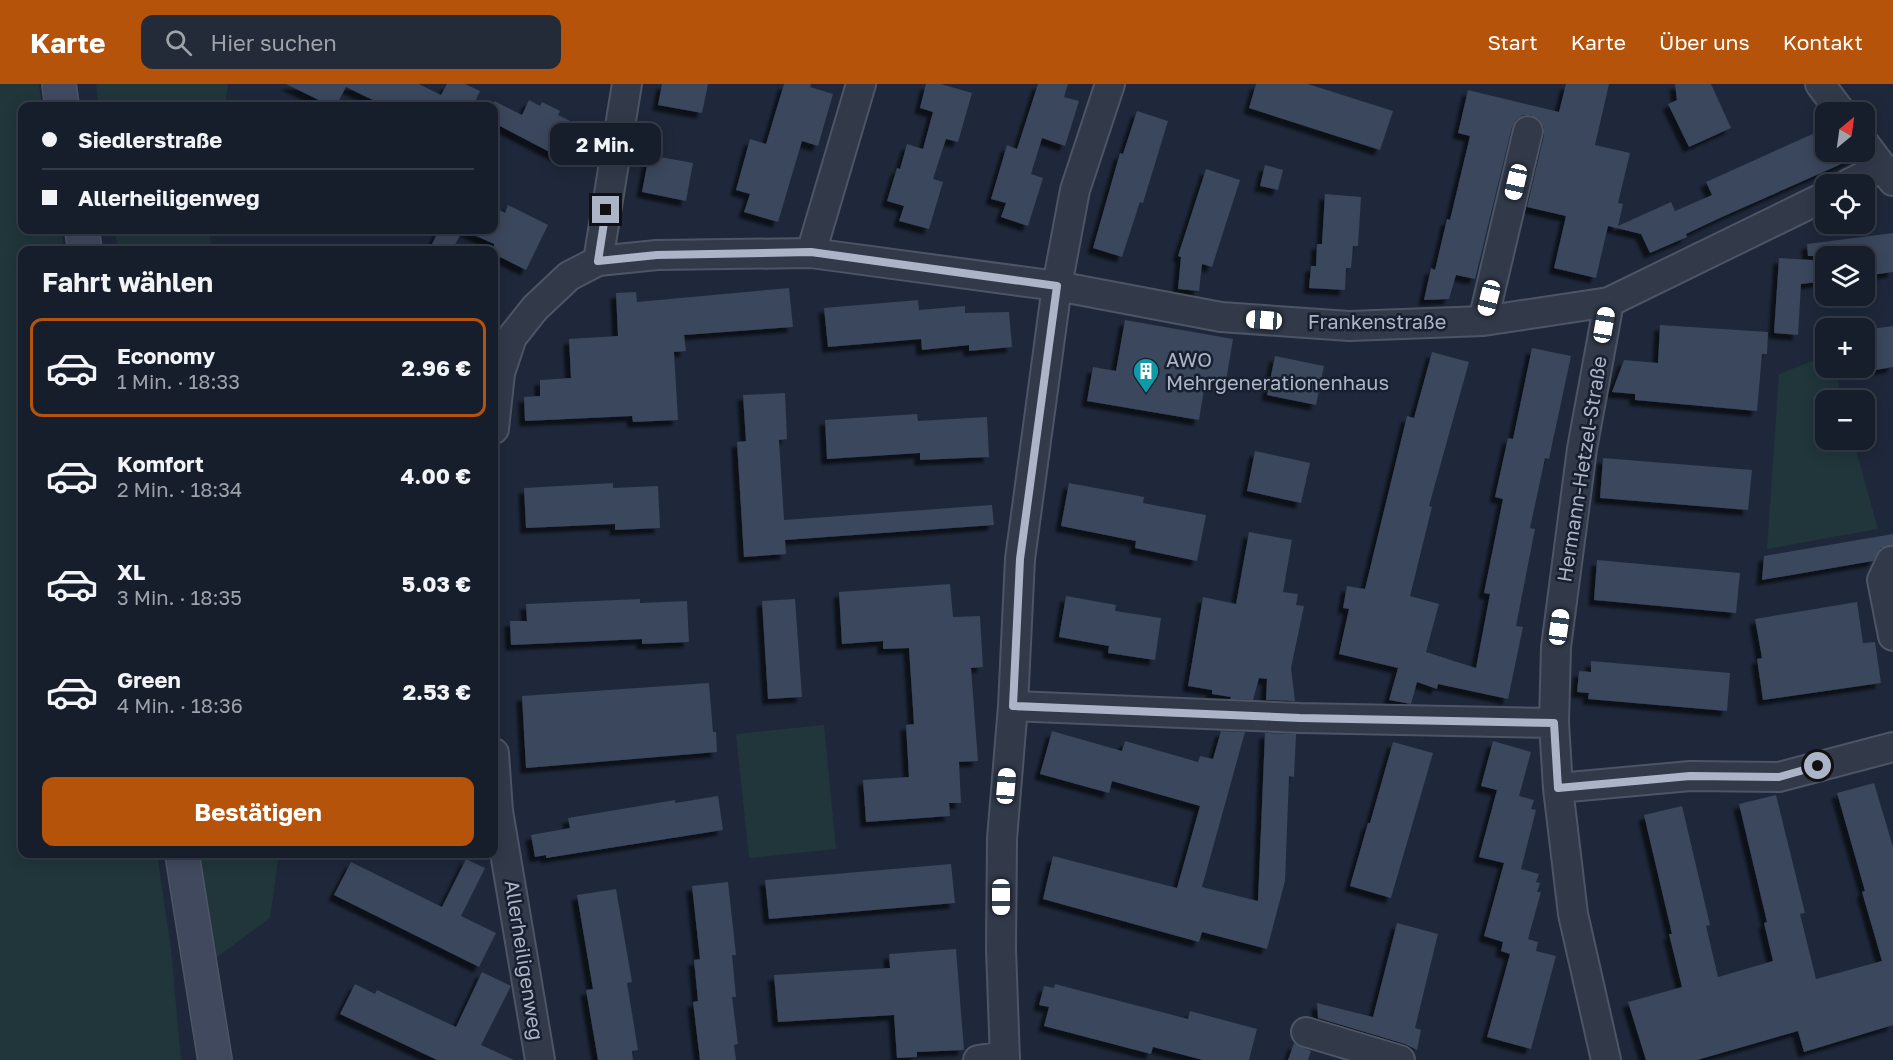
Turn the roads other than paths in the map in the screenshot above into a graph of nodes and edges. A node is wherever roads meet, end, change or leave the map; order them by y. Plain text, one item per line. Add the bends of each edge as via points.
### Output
1 (59, 84) edge
2 (627, 84) edge
3 (861, 84) edge
4 (1110, 84) edge
5 (1820, 84) edge
6 (61, 102) edge
7 (1834, 102) edge
8 (1528, 131) dead end
9 (1875, 157) edge
10 (1888, 174) edge
11 (1815, 201) edge
12 (811, 252) junction
13 (598, 261) junction
14 (1057, 286) junction
15 (1609, 302) junction
16 (1483, 321) junction
17 (498, 392) edge
18 (1891, 561) dead end
19 (1893, 636) edge
20 (1013, 706) junction
21 (1554, 723) junction
22 (1893, 747) edge
23 (1558, 788) junction
24 (498, 811) edge
25 (183, 858) edge
26 (1306, 1032) dead end
27 (1600, 1058) edge
28 (996, 1059) edge
29 (215, 1060) edge
30 (540, 1060) edge
31 (1400, 1060) edge

1 - 6 main road
2 - 13 street
3 - 12 street
4 - 14 street via 1075,190
5 - 7 street
8 - 16 street
9 - 10 street
11 - 15 street
12 - 13 street via 657,255
12 - 14 street
13 - 17 street via 569,276 534,308 512,337
14 - 16 street, Frankenstraße via 1221,316 1350,326
14 - 20 street via 1020,559
15 - 16 street, Frankenstraße
15 - 21 street, Hermann-Hetzel-Straße via 1582,449 1556,647
18 - 19 street via 1882,580
20 - 21 street
20 - 28 street via 1002,839
21 - 23 street, Hermann-Hetzel-Straße
22 - 23 street via 1779,777 1690,776
23 - 27 street, Hermann-Hetzel-Straße via 1573,914
24 - 30 street, Allerheiligenweg
25 - 29 main road
26 - 31 street

